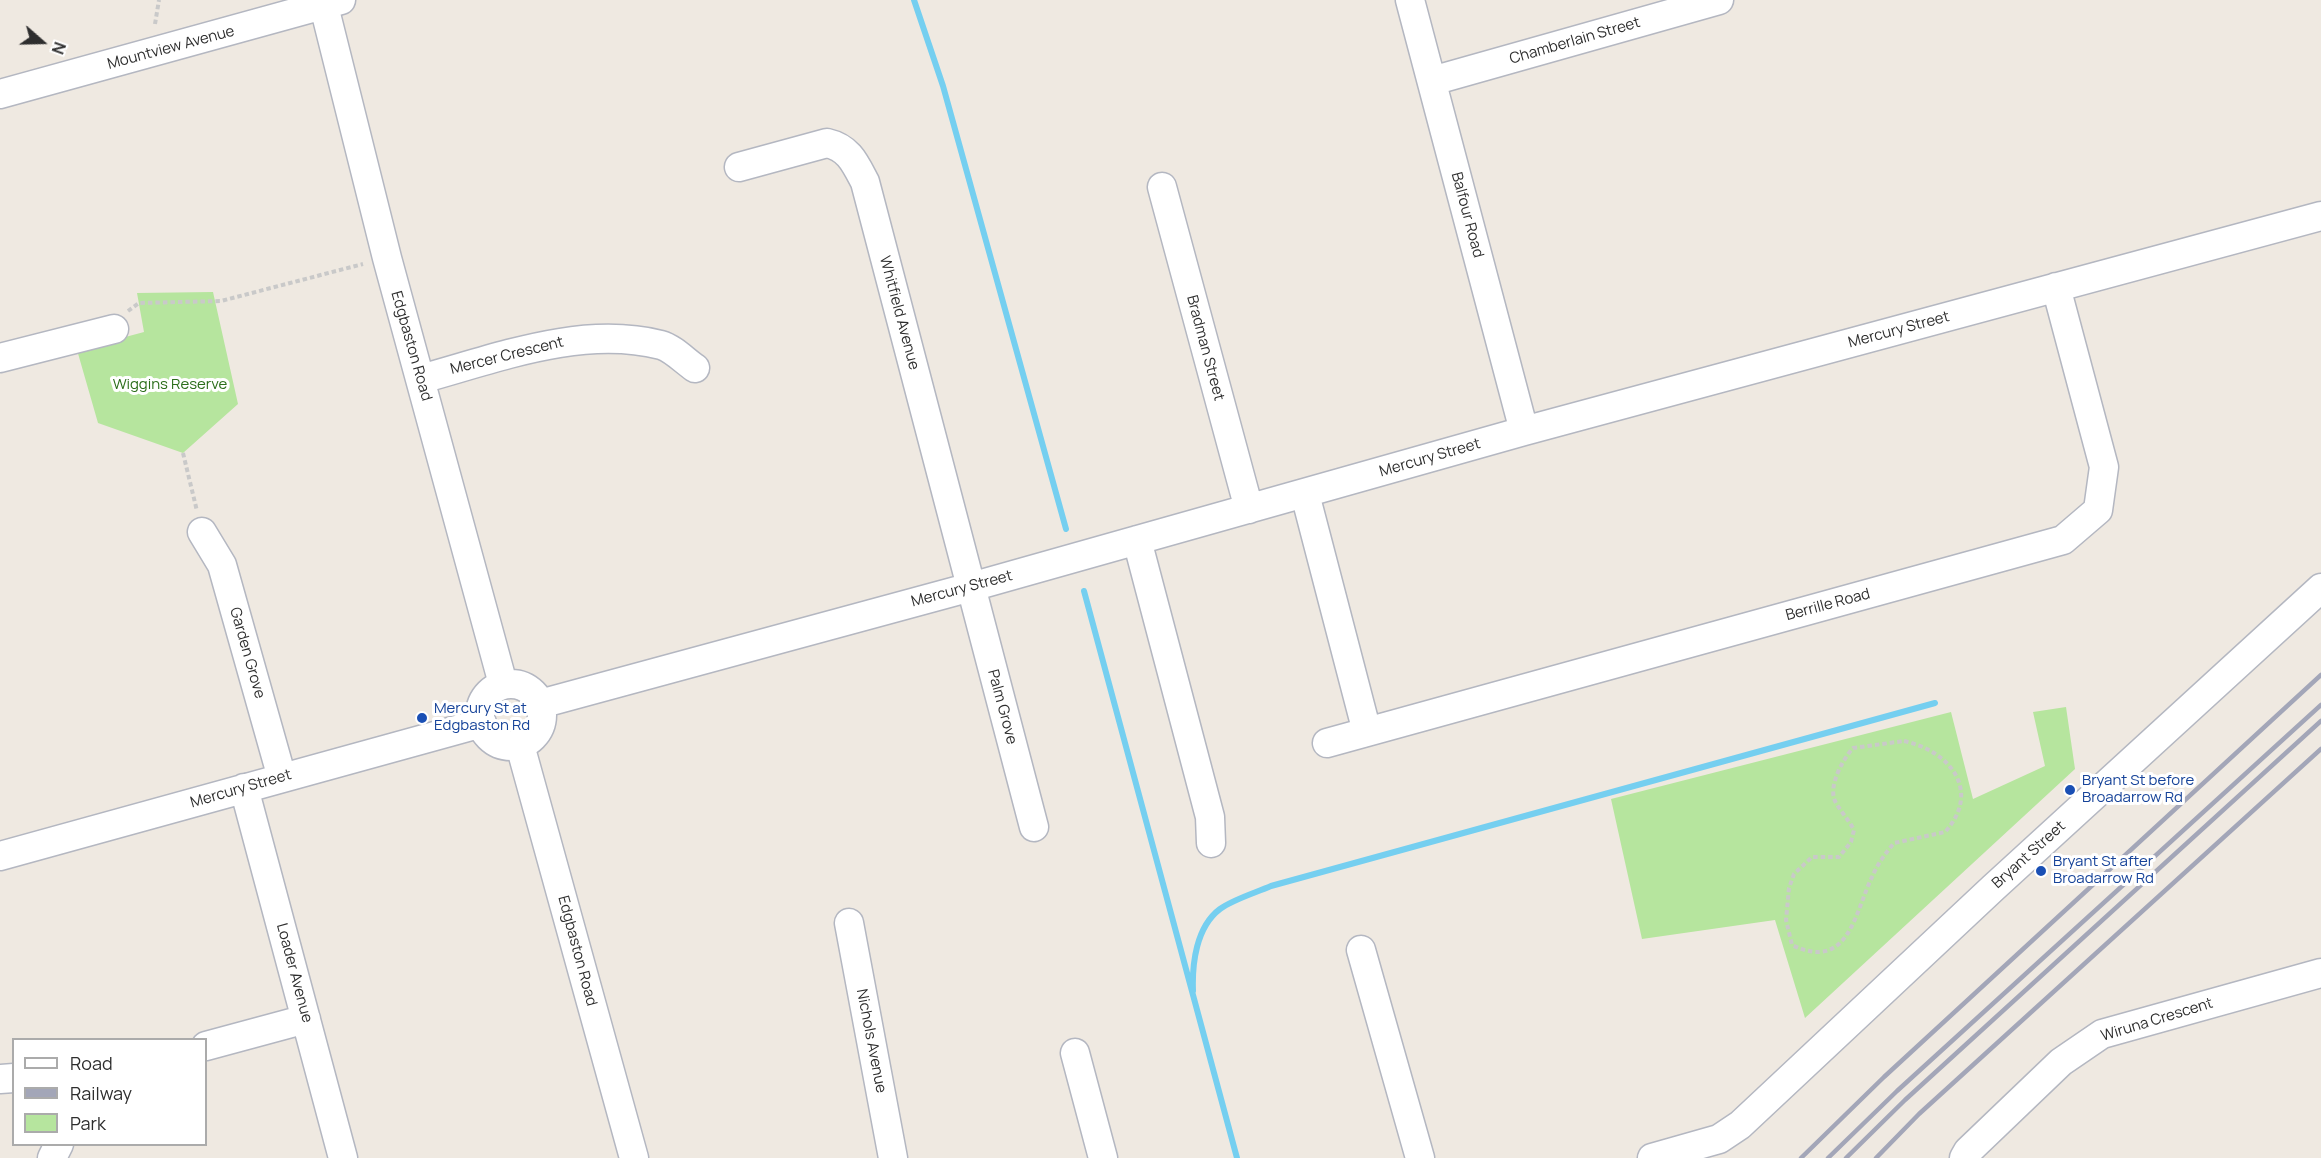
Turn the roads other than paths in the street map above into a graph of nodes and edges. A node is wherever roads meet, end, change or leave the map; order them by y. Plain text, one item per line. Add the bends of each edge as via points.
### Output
1 (1410, 0) edge
2 (1719, 0) edge
3 (332, 3) edge
4 (1432, 81) junction
5 (0, 94) edge
6 (739, 166) dead end
7 (1162, 187) dead end
8 (2321, 216) edge
9 (2056, 287) junction
10 (108, 330) road end
11 (0, 358) edge
12 (695, 368) dead end
13 (421, 379) junction
14 (1524, 431) junction
15 (1305, 494) junction
16 (1249, 509) junction
17 (202, 532) road end
18 (1137, 540) junction
19 (971, 587) junction
20 (2321, 588) edge
21 (503, 684) junction
22 (540, 704) junction
23 (482, 723) junction
24 (1367, 732) junction
25 (1327, 743) dead end
26 (520, 745) junction
27 (282, 777) junction
28 (244, 788) junction
29 (1034, 827) dead end
30 (1211, 843) dead end
31 (0, 856) edge
32 (849, 923) dead end
33 (1361, 950) dead end
34 (2321, 973) edge
35 (306, 1019) junction
36 (207, 1046) edge
37 (1075, 1053) dead end
38 (343, 1158) edge
39 (634, 1158) edge
40 (893, 1158) edge
41 (1103, 1158) edge
42 (1420, 1158) edge
43 (1652, 1158) edge
44 (1964, 1158) edge

1 - 4 street, Balfour Road
2 - 4 street, Chamberlain Street
3 - 5 street, Mountview Avenue
3 - 13 street, Edgbaston Road via 387,258
4 - 14 street, Balfour Road
6 - 19 street, Whitfield Avenue via 827,143 841,147 851,156 865,182
7 - 16 street, Bradman Street
8 - 9 street, Mercury Street
9 - 14 street, Mercury Street
9 - 24 street, Berrille Road via 2104,467 2098,510 2063,540
10 - 11 street
12 - 13 street, Mercer Crescent via 663,346 613,339 573,340
13 - 21 street, Edgbaston Road
14 - 15 street, Mercury Street
15 - 16 street, Mercury Street
15 - 24 street
16 - 18 street, Mercury Street
17 - 27 street, Garden Grove via 222,565
18 - 19 street, Mercury Street
18 - 30 street via 1210,817
19 - 22 street, Mercury Street
19 - 29 street, Palm Grove
20 - 43 street, Bryant Street via 1740,1125 1719,1139
21 - 22 street via 530,690
21 - 23 street via 487,695 480,713
22 - 26 street via 536,733
23 - 26 street via 492,739 510,746
23 - 27 street, Mercury Street
24 - 25 street, Berrille Road
26 - 39 street, Edgbaston Road
27 - 28 street, Mercury Street
28 - 31 street, Mercury Street
28 - 35 street, Loader Avenue
32 - 40 street, Nichols Avenue
33 - 42 street
34 - 44 street, Wiruna Crescent via 2102,1034 2061,1062
35 - 36 street
35 - 38 street, Loader Avenue
37 - 41 street

